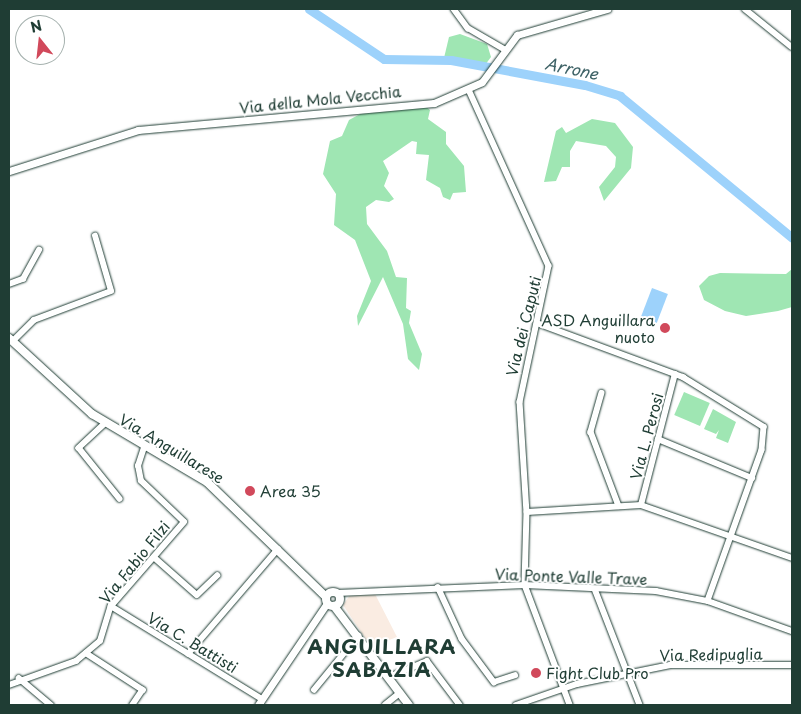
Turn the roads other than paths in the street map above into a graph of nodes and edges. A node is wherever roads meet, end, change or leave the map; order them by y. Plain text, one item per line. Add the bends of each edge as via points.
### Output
1 (454, 9) edge
2 (607, 9) edge
3 (745, 9) edge
4 (792, 46) edge
5 (504, 49) junction
6 (469, 90) junction
7 (9, 171) edge
8 (95, 236) dead end
9 (39, 250) dead end
10 (9, 284) edge
11 (537, 323) junction
12 (11, 339) edge
13 (676, 374) junction
14 (602, 392) dead end
15 (106, 424) junction
16 (658, 439) junction
17 (144, 447) junction
18 (752, 478) junction
19 (120, 499) dead end
20 (640, 505) junction
21 (619, 506) junction
22 (527, 512) junction
23 (731, 537) junction
24 (278, 550) junction
25 (154, 557) junction
26 (792, 558) edge
27 (217, 576) dead end
28 (525, 585) junction
29 (438, 587) junction
30 (595, 589) junction
31 (335, 600) junction
32 (708, 601) junction
33 (111, 606) junction
34 (792, 631) edge
35 (358, 636) junction
36 (86, 653) junction
37 (188, 654) junction
38 (792, 665) edge
39 (627, 673) junction
40 (515, 675) dead end
41 (389, 677) junction
42 (19, 678) junction
43 (9, 685) edge
44 (564, 688) junction
45 (314, 690) dead end
46 (400, 693) junction
47 (260, 702) edge
48 (51, 705) edge
49 (133, 705) edge
50 (385, 705) edge
51 (409, 705) edge
52 (460, 705) edge
53 (516, 705) edge
54 (570, 705) edge
55 (640, 705) edge

1 - 5 street via 468,28
2 - 5 street, Via della Mola Vecchia via 525,31
3 - 4 street
5 - 6 street, Via della Mola Vecchia via 494,70
6 - 7 street, Via della Mola Vecchia via 434,103 135,131
6 - 11 street, Via dei Caputi via 549,266
8 - 12 street via 112,291 34,320
9 - 10 street via 23,279
11 - 13 street
11 - 22 street, Via dei Caputi via 520,402
12 - 15 main road, Via Anguillarese
13 - 16 street, Via L. Perosi
13 - 18 street via 764,425 765,436
14 - 21 street via 591,432
15 - 17 main road, Via Anguillarese
15 - 19 street via 79,448
16 - 18 street
16 - 20 street, Via L. Perosi
17 - 24 main road, Via Anguillarese via 207,482
17 - 25 street, Via Fabio Filzi via 138,466 141,481 184,519
18 - 23 street
20 - 21 street
20 - 23 street
21 - 22 street
22 - 28 street, Via dei Caputi
23 - 26 street
23 - 32 street
24 - 31 main road, Via Anguillarese via 317,588
24 - 37 street
25 - 27 street via 197,595
25 - 33 street, Via Fabio Filzi
28 - 29 street, Via Ponte Valle Trave
28 - 30 street, Via Ponte Valle Trave
28 - 44 street
29 - 31 street, Via Ponte Valle Trave
29 - 40 street via 462,639 494,682
30 - 32 street, Via Ponte Valle Trave via 656,591
30 - 39 street
31 - 35 main road, Via Anguillarese
31 - 47 street via 323,611
32 - 34 street, Via Ponte Valle Trave
33 - 36 street, Via Fabio Filzi via 100,641
33 - 37 street, Via C. Battisti
35 - 41 main road, Via Anguillarese
35 - 45 street
36 - 42 street, Via Fabio Filzi via 66,665
36 - 49 street via 144,691
37 - 47 street, Via C. Battisti
38 - 39 street, Via Redipuglia via 670,665
39 - 44 street, Via Redipuglia
39 - 55 street
41 - 46 main road, Via Anguillarese
41 - 52 street via 427,661
42 - 43 street, Via Fabio Filzi
42 - 48 street
44 - 53 street, Via Redipuglia
44 - 54 street
46 - 50 street
46 - 51 main road, Via Anguillarese

